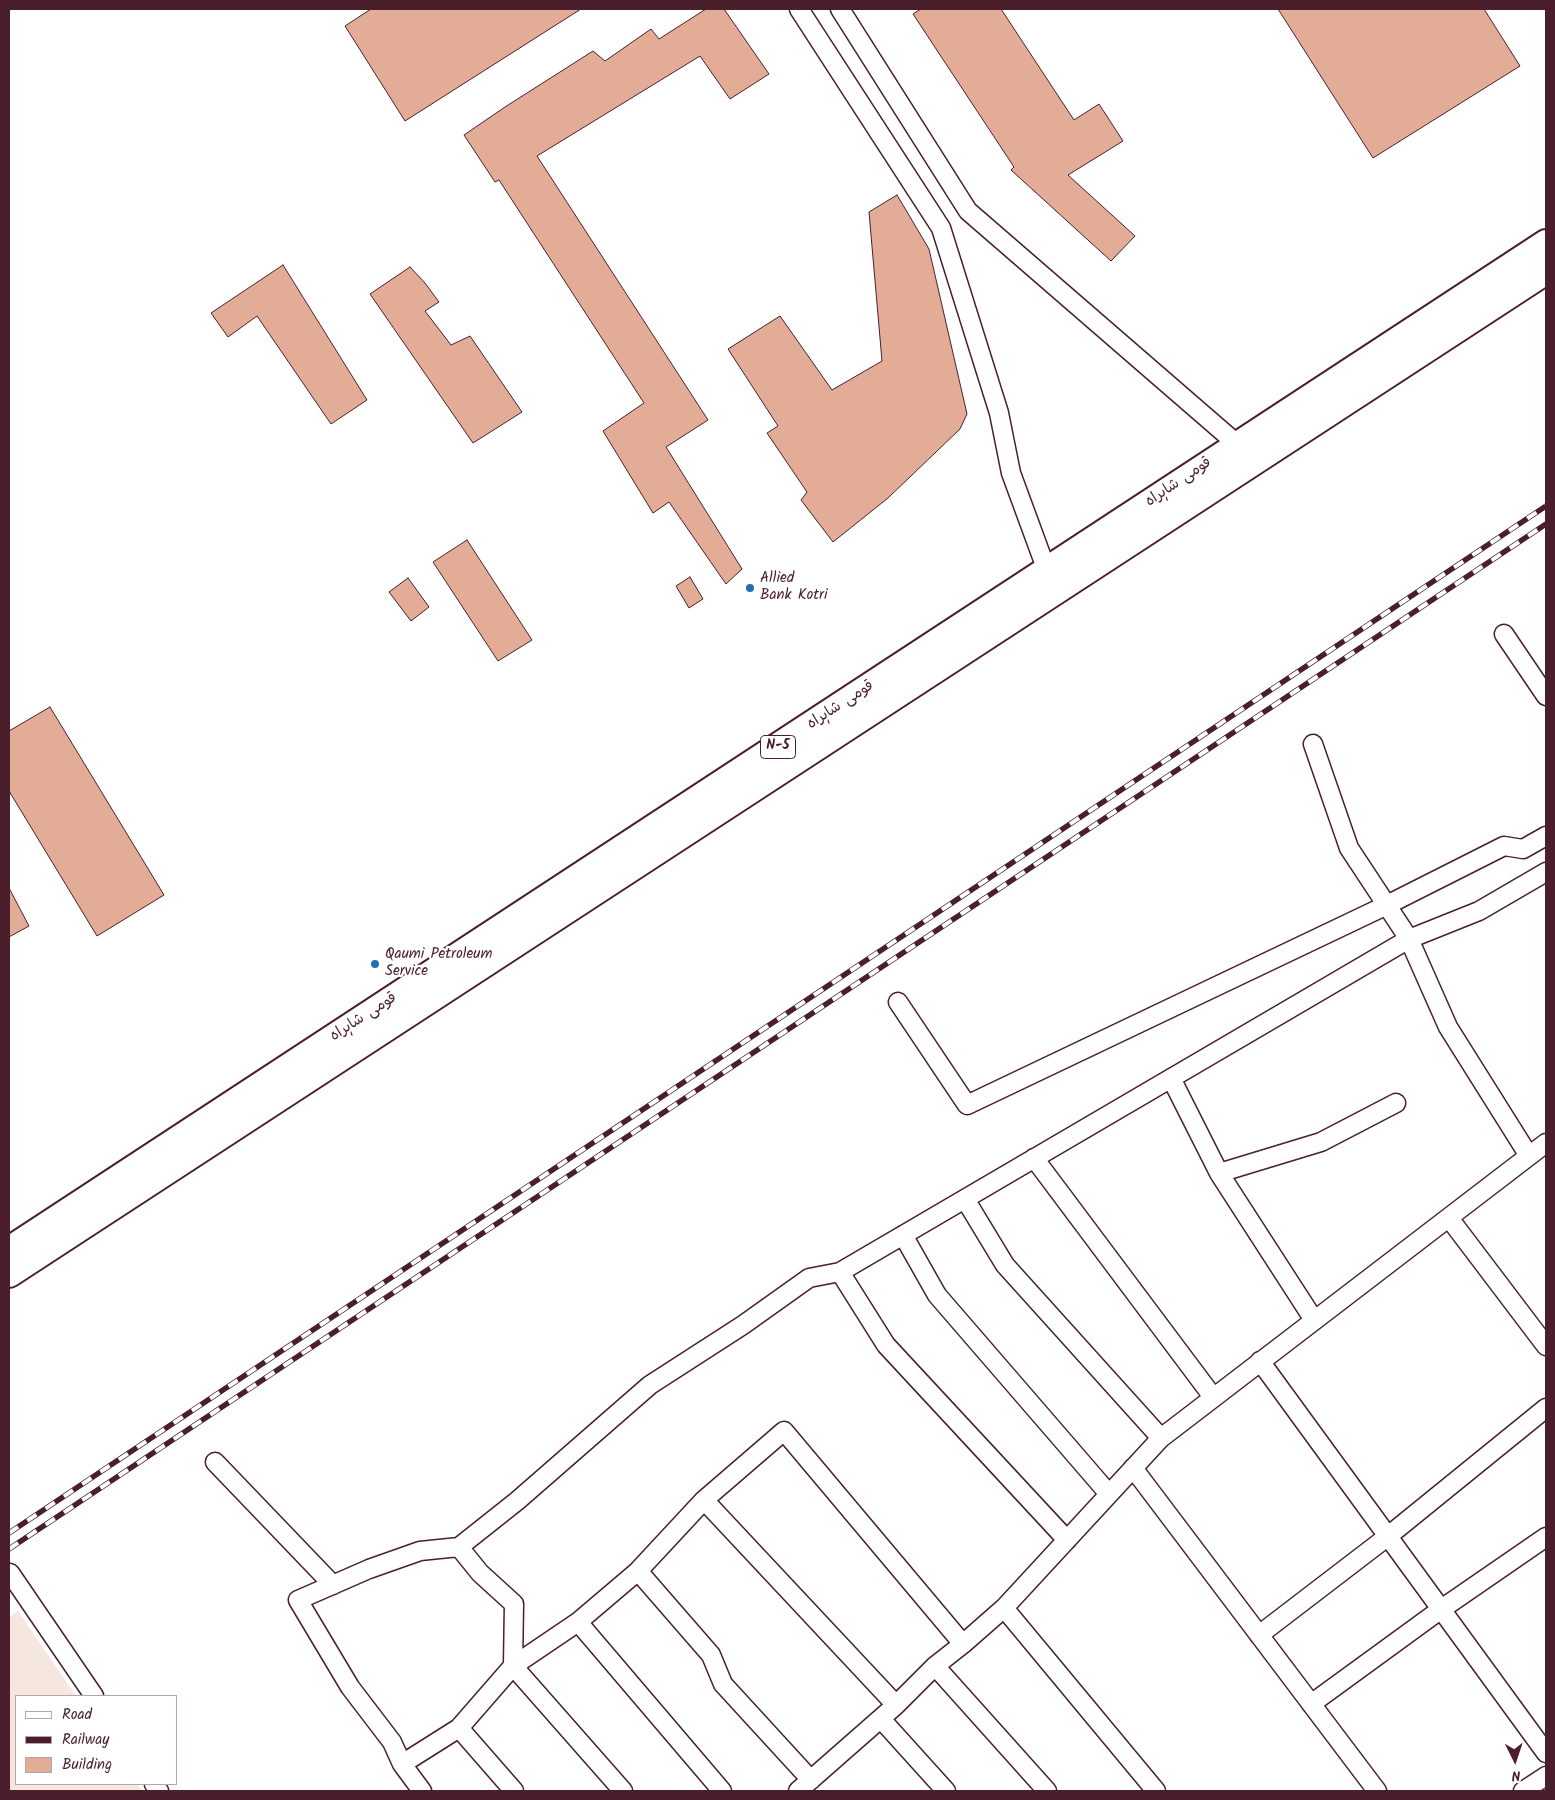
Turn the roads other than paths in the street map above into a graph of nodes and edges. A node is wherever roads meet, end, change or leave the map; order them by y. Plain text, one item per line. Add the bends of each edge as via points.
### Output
1 (799, 9) edge
2 (840, 9) edge
3 (1546, 243) edge
4 (1546, 271) edge
5 (1245, 454) junction
6 (1053, 580) junction
7 (1504, 634) dead end
8 (1546, 696) edge
9 (1313, 744) dead end
10 (1546, 836) edge
11 (1546, 872) edge
12 (1387, 905) junction
13 (1409, 938) junction
14 (898, 1002) dead end
15 (1171, 1078) junction
16 (1396, 1102) dead end
17 (1546, 1143) edge
18 (1529, 1156) junction
19 (1034, 1158) junction
20 (1219, 1173) junction
21 (965, 1199) junction
22 (1449, 1218) junction
23 (903, 1235) junction
24 (9, 1250) edge
25 (840, 1272) junction
26 (9, 1274) edge
27 (1314, 1320) junction
28 (1546, 1346) edge
29 (1260, 1361) junction
30 (1213, 1398) junction
31 (1546, 1408) edge
32 (1161, 1438) junction
33 (215, 1462) dead end
34 (1133, 1468) junction
35 (1109, 1494) junction
36 (704, 1500) junction
37 (1387, 1536) junction
38 (1546, 1537) edge
39 (1067, 1540) junction
40 (459, 1547) junction
41 (638, 1571) junction
42 (10, 1573) dead end
43 (333, 1585) junction
44 (1004, 1608) junction
45 (1440, 1610) junction
46 (578, 1622) junction
47 (1259, 1635) junction
48 (963, 1644) junction
49 (513, 1666) junction
50 (935, 1666) junction
51 (93, 1695) edge
52 (1311, 1704) junction
53 (896, 1705) junction
54 (881, 1719) junction
55 (458, 1728) junction
56 (1546, 1753) edge
57 (402, 1764) junction
58 (1546, 1776) edge
59 (805, 1786) edge
60 (422, 1791) edge
61 (514, 1791) edge
62 (623, 1791) edge
63 (722, 1791) edge
64 (946, 1791) edge
65 (1047, 1791) edge
66 (1156, 1791) edge
67 (1377, 1791) edge
68 (1523, 1791) edge

1 - 6 street via 941,228 999,413 1011,473
2 - 5 street via 968,211
3 - 5 highway, قومی شاہراہ / N-5
4 - 5 highway, قومی شاہراہ / N-5
5 - 6 highway, قومی شاہراہ / N-5
6 - 24 highway, قومی شاہراہ / N-5
6 - 26 highway, قومی شاہراہ / N-5
7 - 8 street
9 - 12 street via 1348,848
10 - 12 street via 1523,849 1504,846
11 - 13 street via 1479,911
12 - 13 street
12 - 14 street via 967,1105
13 - 15 street
13 - 18 street via 1448,1027
15 - 19 street
15 - 20 street
16 - 20 street via 1321,1142
17 - 18 street
18 - 22 street
19 - 21 street
19 - 30 street
20 - 27 street
21 - 23 street
21 - 32 street via 1006,1265
22 - 27 street
22 - 28 street
23 - 25 street
23 - 35 street via 937,1295
25 - 39 street via 886,1345
25 - 40 street via 809,1278 650,1385
27 - 29 street
29 - 30 street
29 - 37 street
30 - 32 street
31 - 37 street
32 - 34 street
33 - 43 street
34 - 35 street
34 - 47 street
35 - 39 street
36 - 41 street
36 - 48 street via 784,1431
36 - 53 street
37 - 45 street
37 - 47 street
38 - 45 street
39 - 44 street
40 - 43 street via 420,1551
40 - 49 street via 480,1573 514,1604
41 - 46 street
41 - 59 street via 711,1655 723,1684
42 - 51 street
43 - 57 street via 298,1600 350,1687 392,1742
44 - 48 street
44 - 66 street
45 - 52 street
45 - 56 street
46 - 49 street
46 - 63 street
47 - 52 street
48 - 50 street
49 - 55 street
49 - 62 street
50 - 53 street
50 - 65 street
52 - 67 street
53 - 54 street
54 - 59 street
54 - 64 street
55 - 57 street
55 - 61 street
57 - 60 street
58 - 68 street

